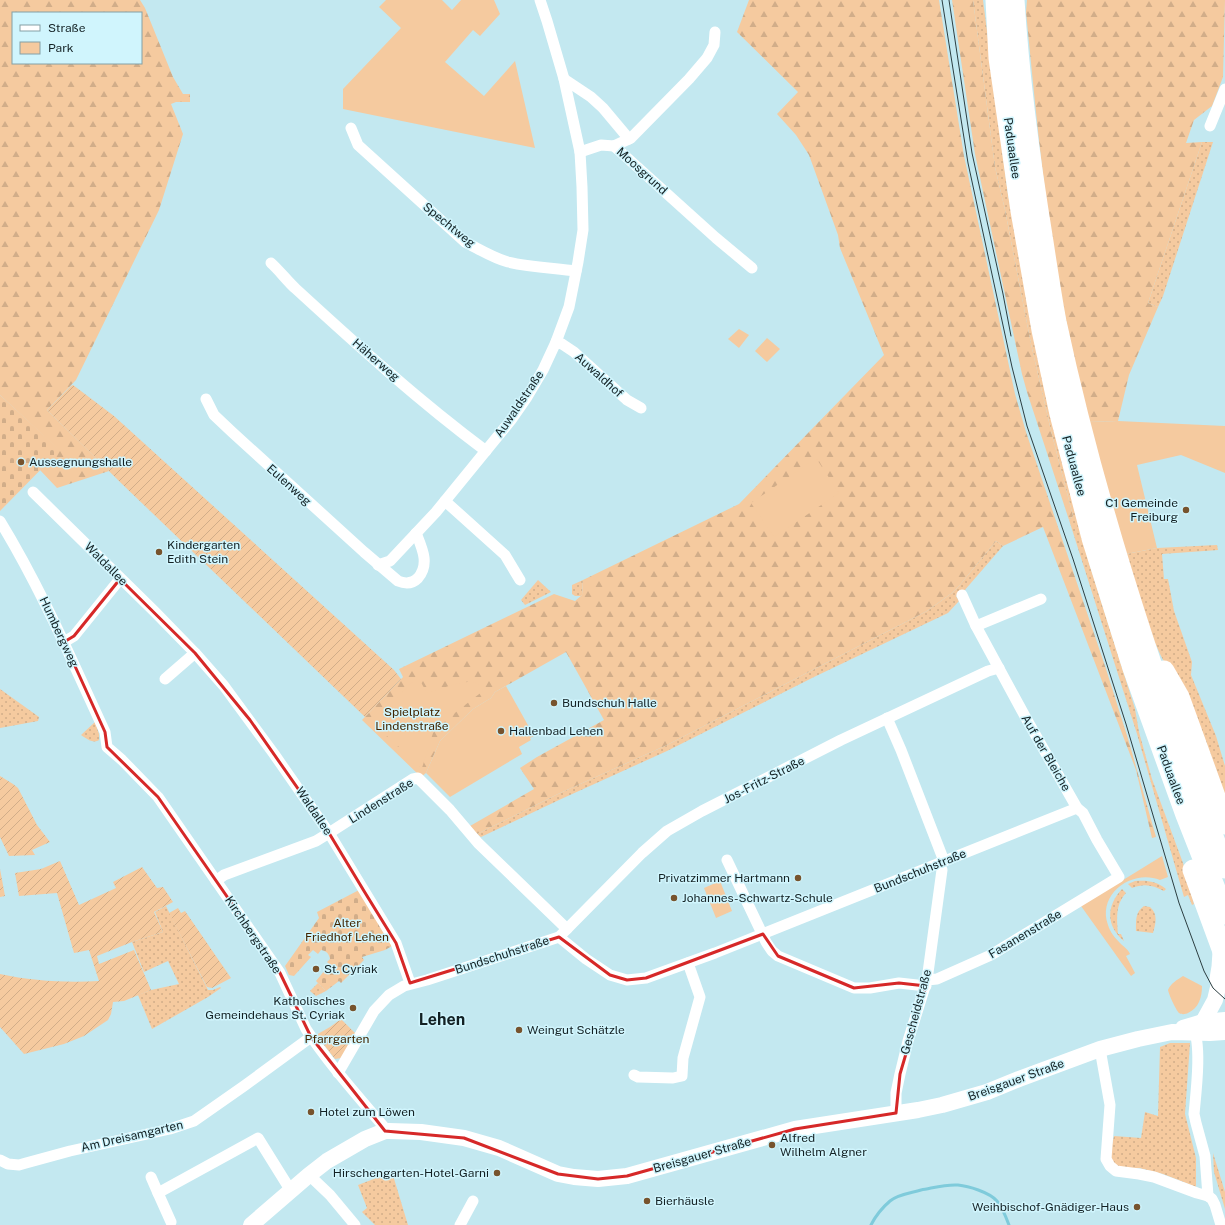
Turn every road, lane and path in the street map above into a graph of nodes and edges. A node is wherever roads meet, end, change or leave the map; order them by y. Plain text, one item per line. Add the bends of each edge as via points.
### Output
1 (540, 0) edge
2 (987, 0) edge
3 (996, 0) edge
4 (1015, 4) edge
5 (715, 32) dead end
6 (999, 58) junction
7 (564, 79) junction
8 (1225, 90) edge
9 (1210, 126) dead end
10 (350, 128) dead end
11 (630, 139) junction
12 (614, 146) junction
13 (580, 152) junction
14 (271, 263) dead end
15 (752, 268) dead end
16 (576, 271) junction
17 (556, 342) junction
18 (206, 399) dead end
19 (642, 408) dead end
20 (486, 451) junction
21 (32, 492) dead end
22 (445, 501) junction
23 (0, 521) edge
24 (416, 533) junction
25 (378, 565) junction
26 (120, 579) junction
27 (520, 580) dead end
28 (962, 595) dead end
29 (1041, 600) dead end
30 (976, 626) junction
31 (1139, 627) junction
32 (64, 642) junction
33 (195, 653) junction
34 (999, 668) junction
35 (1133, 668) junction
36 (165, 679) dead end
37 (887, 718) junction
38 (107, 747) joint
39 (1077, 808) junction
40 (1225, 824) edge
41 (329, 834) junction
42 (727, 860) dead end
43 (942, 862) junction
44 (1225, 868) edge
45 (1119, 877) joint
46 (216, 881) junction
47 (1225, 914) edge
48 (563, 933) junction
49 (763, 934) junction
50 (1224, 954) edge
51 (688, 963) junction
52 (1220, 979) joint
53 (410, 983) junction
54 (926, 983) junction
55 (1225, 1020) edge
56 (1197, 1027) junction
57 (1225, 1032) edge
58 (311, 1037) junction
59 (1100, 1049) junction
60 (338, 1073) junction
61 (634, 1075) dead end
62 (896, 1113) junction
63 (385, 1131) junction
64 (0, 1160) edge
65 (309, 1175) junction
66 (151, 1177) dead end
67 (291, 1191) junction
68 (158, 1193) junction
69 (1208, 1196) junction
70 (472, 1201) dead end
71 (171, 1222) dead end
72 (252, 1225) edge
73 (355, 1225) edge
74 (460, 1225) edge
75 (1221, 1225) edge

1 - 7 street, Auwaldstraße
2 - 6 highway
3 - 6 highway, Paduaallee
4 - 31 highway, Paduaallee via 1034,184 1056,320 1095,482
5 - 11 street, Moosgrund via 714,45 707,58
6 - 35 highway, Paduaallee via 1029,261 1042,330 1092,538
7 - 11 street via 591,97
7 - 13 street, Auwaldstraße
8 - 9 street
10 - 16 street, Spechtweg via 358,145 466,242 506,262
11 - 12 street, Moosgrund
12 - 13 street via 600,145
12 - 15 street, Moosgrund
13 - 16 street, Auwaldstraße via 583,230
14 - 20 street, Häherweg via 294,288 364,351
16 - 17 street, Auwaldstraße via 569,308
17 - 19 street, Auwaldhof via 574,352 627,400
17 - 20 street, Auwaldstraße via 527,397
18 - 25 street, Eulenweg via 220,421
20 - 22 street, Auwaldstraße
21 - 26 street, Waldallee
22 - 24 street, Auwaldstraße
22 - 27 street via 505,555
23 - 32 street, Humbergweg via 38,588
24 - 25 street, Auwaldstraße via 390,561
24 - 25 street via 424,562 422,574 415,581 407,584 398,581
26 - 32 street via 74,636
26 - 33 street, Waldallee
28 - 30 street, Auf der Bleiche
29 - 30 street
30 - 34 street, Auf der Bleiche
31 - 40 highway via 1179,697
31 - 44 highway, Paduaallee
32 - 38 street, Humbergweg via 105,732
33 - 36 street
33 - 41 street, Waldallee via 250,720
34 - 37 street, Jos-Fritz-Straße
34 - 39 street, Auf der Bleiche
35 - 47 highway, Paduaallee
35 - 50 highway via 1143,724 1158,777
37 - 43 street, Gescheidstraße
37 - 48 street, Jos-Fritz-Straße via 667,831
38 - 46 street, Kirchbergstraße via 158,797
39 - 43 street, Bundschuhstraße
39 - 45 street, Auf der Bleiche via 1083,814
41 - 46 street, Lindenstraße via 224,875
41 - 48 street, Lindenstraße via 418,778
41 - 53 street, Waldallee via 396,943
42 - 49 street
43 - 49 street, Bundschuhstraße
43 - 54 street, Gescheidstraße
45 - 54 street, Fasanenstraße via 991,955
46 - 58 street, Kirchbergstraße via 280,973
48 - 51 street, Bundschuhstraße via 586,960 610,975 627,980 646,978
48 - 53 street, Bundschuhstraße via 427,980
49 - 51 street, Bundschuhstraße
49 - 54 street, Fasanenstraße via 772,951 778,956 854,988
50 - 52 highway
51 - 61 street via 700,997 683,1058 682,1076 673,1078
52 - 56 street via 1215,1000
53 - 60 street, Bundschuhstraße via 389,995 374,1011
54 - 62 street, Gescheidstraße via 900,1074 896,1093
55 - 56 street, Breisgauer Straße
56 - 57 street, Breisgauer Straße
56 - 59 street, Breisgauer Straße
56 - 69 street via 1194,1114 1205,1156
58 - 60 street, Kirchbergstraße
58 - 64 street, Am Dreisamgarten via 194,1121 26,1163 8,1164
59 - 62 street, Breisgauer Straße via 986,1092 937,1106
59 - 69 street via 1110,1105 1106,1159 1110,1166 1116,1171 1154,1178
60 - 63 street, Kirchbergstraße
62 - 63 street, Breisgauer Straße via 795,1129 627,1176 598,1179 558,1174 499,1148 464,1138 421,1132
63 - 65 street, Breisgauer Straße via 343,1151
65 - 67 street, Breisgauer Straße
65 - 73 street
66 - 68 street
67 - 68 street via 258,1138
67 - 72 street, Breisgauer Straße
68 - 71 street
69 - 75 street via 1215,1205
70 - 74 street

